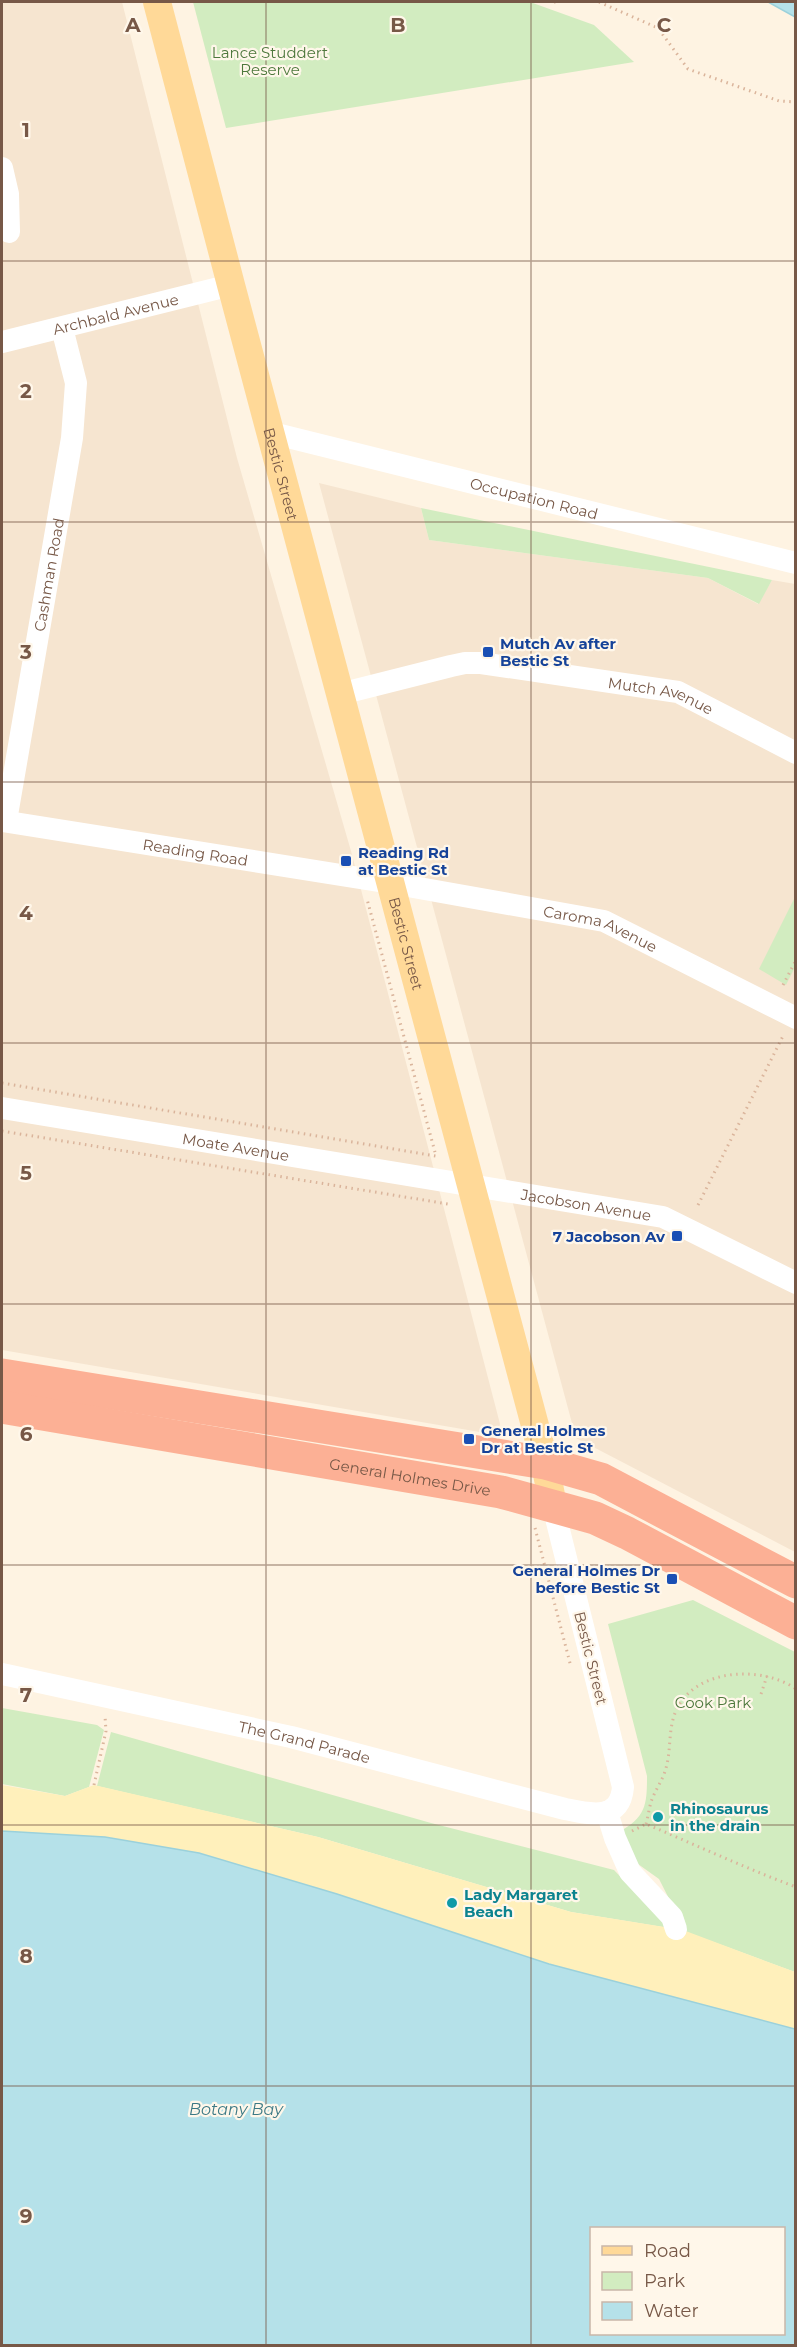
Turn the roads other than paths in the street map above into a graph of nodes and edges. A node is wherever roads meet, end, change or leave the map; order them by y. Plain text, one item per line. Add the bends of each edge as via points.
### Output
1 (157, 2) edge
2 (2, 168) edge
3 (9, 232) dead end
4 (231, 285) junction
5 (63, 328) junction
6 (2, 342) edge
7 (272, 433) junction
8 (795, 563) edge
9 (340, 694) junction
10 (795, 753) edge
11 (4, 821) edge
12 (379, 890) junction
13 (789, 1027) edge
14 (2, 1108) edge
15 (471, 1185) junction
16 (795, 1283) edge
17 (2, 1376) edge
18 (2, 1407) edge
19 (545, 1464) junction
20 (543, 1513) junction
21 (795, 1582) edge
22 (795, 1623) edge
23 (2, 1674) edge
24 (607, 1812) junction
25 (676, 1929) dead end

1 - 4 main road, Bestic Street
2 - 3 street via 8,194
4 - 5 street, Archbald Avenue
4 - 7 main road, Bestic Street
5 - 6 street, Archbald Avenue
5 - 11 street, Cashman Road via 76,383 72,438
7 - 8 street, Occupation Road
7 - 9 main road, Bestic Street
9 - 10 street, Mutch Avenue via 458,664 481,663 678,692
9 - 12 main road, Bestic Street
11 - 12 street, Reading Road
12 - 13 street, Caroma Avenue via 604,921
12 - 15 main road, Bestic Street
14 - 15 street, Moate Avenue
15 - 16 street, Jacobson Avenue via 663,1217
15 - 19 main road, Bestic Street
17 - 19 highway
18 - 20 highway, General Holmes Drive via 482,1487
19 - 20 main road, Bestic Street
19 - 21 highway via 601,1479
20 - 22 highway, General Holmes Drive via 595,1518
20 - 24 street, Bestic Street via 623,1788 620,1801
23 - 24 street, The Grand Parade via 291,1737 565,1809
24 - 25 street via 624,1864 672,1917

